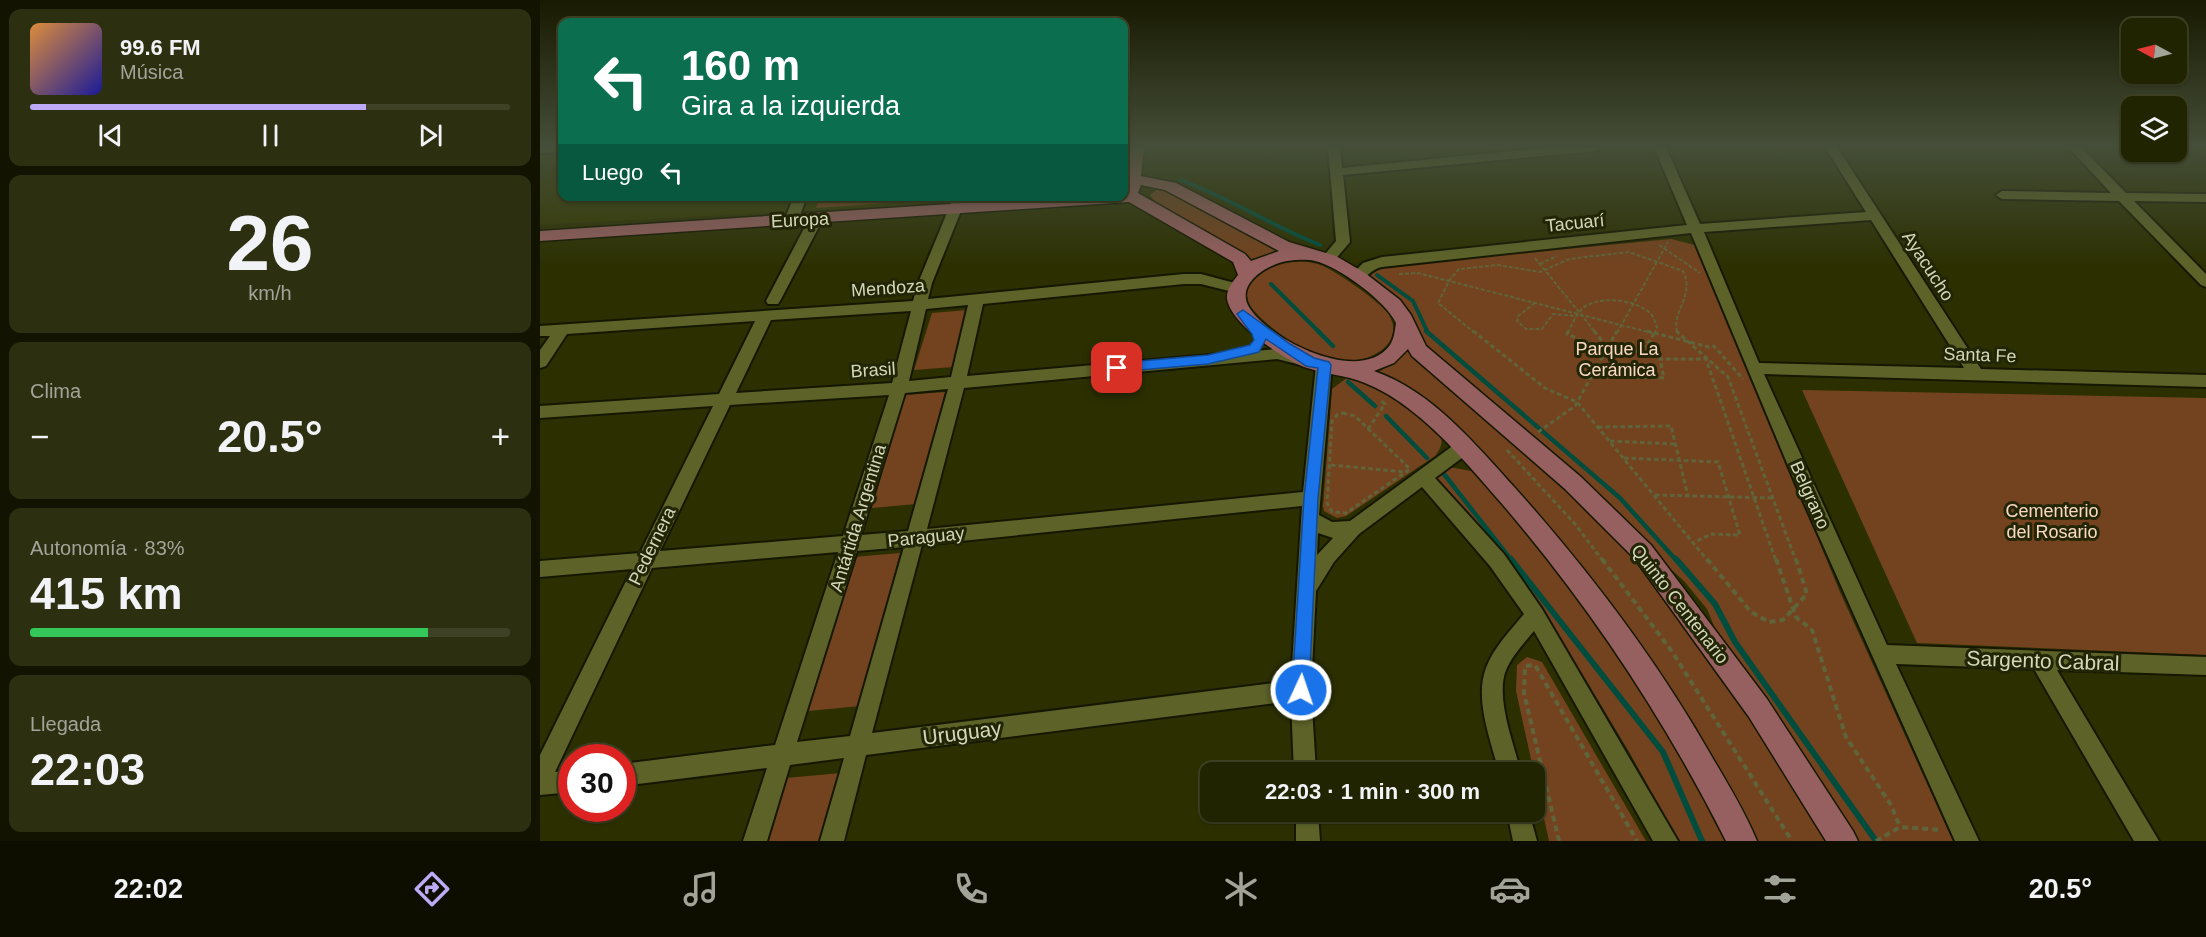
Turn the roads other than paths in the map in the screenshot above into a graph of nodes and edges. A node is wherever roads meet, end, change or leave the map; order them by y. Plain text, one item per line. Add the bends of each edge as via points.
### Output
1 (1133, 186) edge
2 (1170, 186) edge
3 (1339, 186) edge
4 (1678, 186) edge
5 (1856, 186) edge
6 (2112, 186) edge
7 (2002, 195) dead end
8 (2122, 196) junction
9 (1128, 197) edge
10 (1132, 197) junction
11 (2206, 198) edge
12 (799, 201) edge
13 (1016, 201) edge
14 (958, 203) edge
15 (1875, 216) junction
16 (816, 219) junction
17 (790, 221) junction
18 (1697, 228) junction
19 (540, 236) edge
20 (1323, 258) junction
21 (1356, 277) junction
22 (1242, 282) junction
23 (2206, 282) edge
24 (976, 301) junction
25 (921, 305) junction
26 (769, 308) junction
27 (1243, 314) junction
28 (1405, 323) junction
29 (563, 330) junction
30 (540, 331) edge
31 (1208, 359) junction
32 (540, 362) edge
33 (1325, 365) junction
34 (1746, 366) junction
35 (1976, 374) junction
36 (2206, 381) edge
37 (958, 382) junction
38 (898, 388) junction
39 (722, 401) junction
40 (540, 412) edge
41 (1464, 447) junction
42 (1414, 474) junction
43 (1311, 498) junction
44 (1310, 518) junction
45 (1356, 526) junction
46 (916, 538) junction
47 (850, 544) junction
48 (646, 560) junction
49 (540, 569) edge
50 (1306, 591) junction
51 (1535, 615) junction
52 (1881, 654) junction
53 (2040, 661) junction
54 (2206, 666) edge
55 (1301, 690) junction
56 (858, 747) junction
57 (782, 756) junction
58 (1305, 762) edge
59 (1508, 762) edge
60 (636, 773) edge
61 (540, 778) edge
62 (558, 782) edge
63 (540, 784) edge
64 (1307, 822) edge
65 (1520, 822) edge
66 (755, 841) edge
67 (832, 841) edge
68 (1308, 841) edge
69 (1525, 841) edge
70 (1666, 841) edge
71 (1742, 841) edge
72 (1843, 841) edge
73 (1967, 841) edge
74 (2147, 841) edge

1 - 10 main road
2 - 20 main road via 1283,246
3 - 20 street via 1342,242
4 - 18 street, Belgrano
5 - 15 street, Ayacucho
6 - 8 street
7 - 8 street
8 - 11 street
8 - 23 street
9 - 10 main road, Europa
10 - 22 main road via 1239,258 1245,265
12 - 17 street
13 - 14 main road, Europa
14 - 16 main road, Europa
14 - 25 street, Antártida Argentina via 925,283
15 - 18 street, Tacuarí
15 - 35 street, Ayacucho
16 - 17 main road, Europa
16 - 26 street, Pedernera
17 - 19 main road, Europa
18 - 21 street, Tacuarí via 1382,262 1370,264
18 - 34 street, Belgrano
20 - 21 main road
20 - 22 main road via 1276,257 1254,266
21 - 28 main road via 1394,305
22 - 24 street, Mendoza via 1184,279
22 - 27 main road via 1237,301
24 - 25 street, Mendoza
24 - 37 street
25 - 26 street, Mendoza
25 - 38 street, Antártida Argentina
26 - 29 street, Mendoza
26 - 39 street, Pedernera
27 - 31 street, Brasil via 1258,333 1258,345 1246,352
27 - 33 main road via 1266,334
28 - 33 main road via 1403,339 1387,359 1361,368
28 - 72 main road, Quinto Centenario via 1419,351 1573,483 1643,552 1758,708
29 - 30 street, Mendoza
29 - 32 street
31 - 33 street, Brasil via 1277,354
31 - 37 street, Brasil
33 - 41 main road via 1361,373 1405,394
33 - 43 street
34 - 35 street, Santa Fe
34 - 52 street, Belgrano
35 - 36 street, Santa Fe
37 - 38 street, Brasil
37 - 46 street
38 - 39 street, Brasil
38 - 47 street, Antártida Argentina
39 - 40 street, Brasil
39 - 48 street, Pedernera
41 - 42 street
41 - 71 main road via 1545,536 1629,649
42 - 45 street
42 - 51 street via 1497,560
43 - 44 street
43 - 46 street, Paraguay
44 - 45 street via 1324,528 1340,532
44 - 50 street
45 - 50 street via 1327,556
46 - 47 street, Paraguay
46 - 56 street
47 - 48 street, Paraguay
47 - 57 street, Antártida Argentina
48 - 49 street, Paraguay
48 - 61 street, Pedernera
50 - 55 street
51 - 59 street via 1494,675 1493,696
51 - 70 street
52 - 53 street, Sargento Cabral
52 - 73 street, Belgrano
53 - 54 street, Sargento Cabral
53 - 74 street
55 - 56 street, Uruguay
55 - 58 street
56 - 57 street, Uruguay
56 - 67 street
57 - 60 street, Uruguay
57 - 66 street, Antártida Argentina
62 - 63 street
64 - 68 street
65 - 69 street

